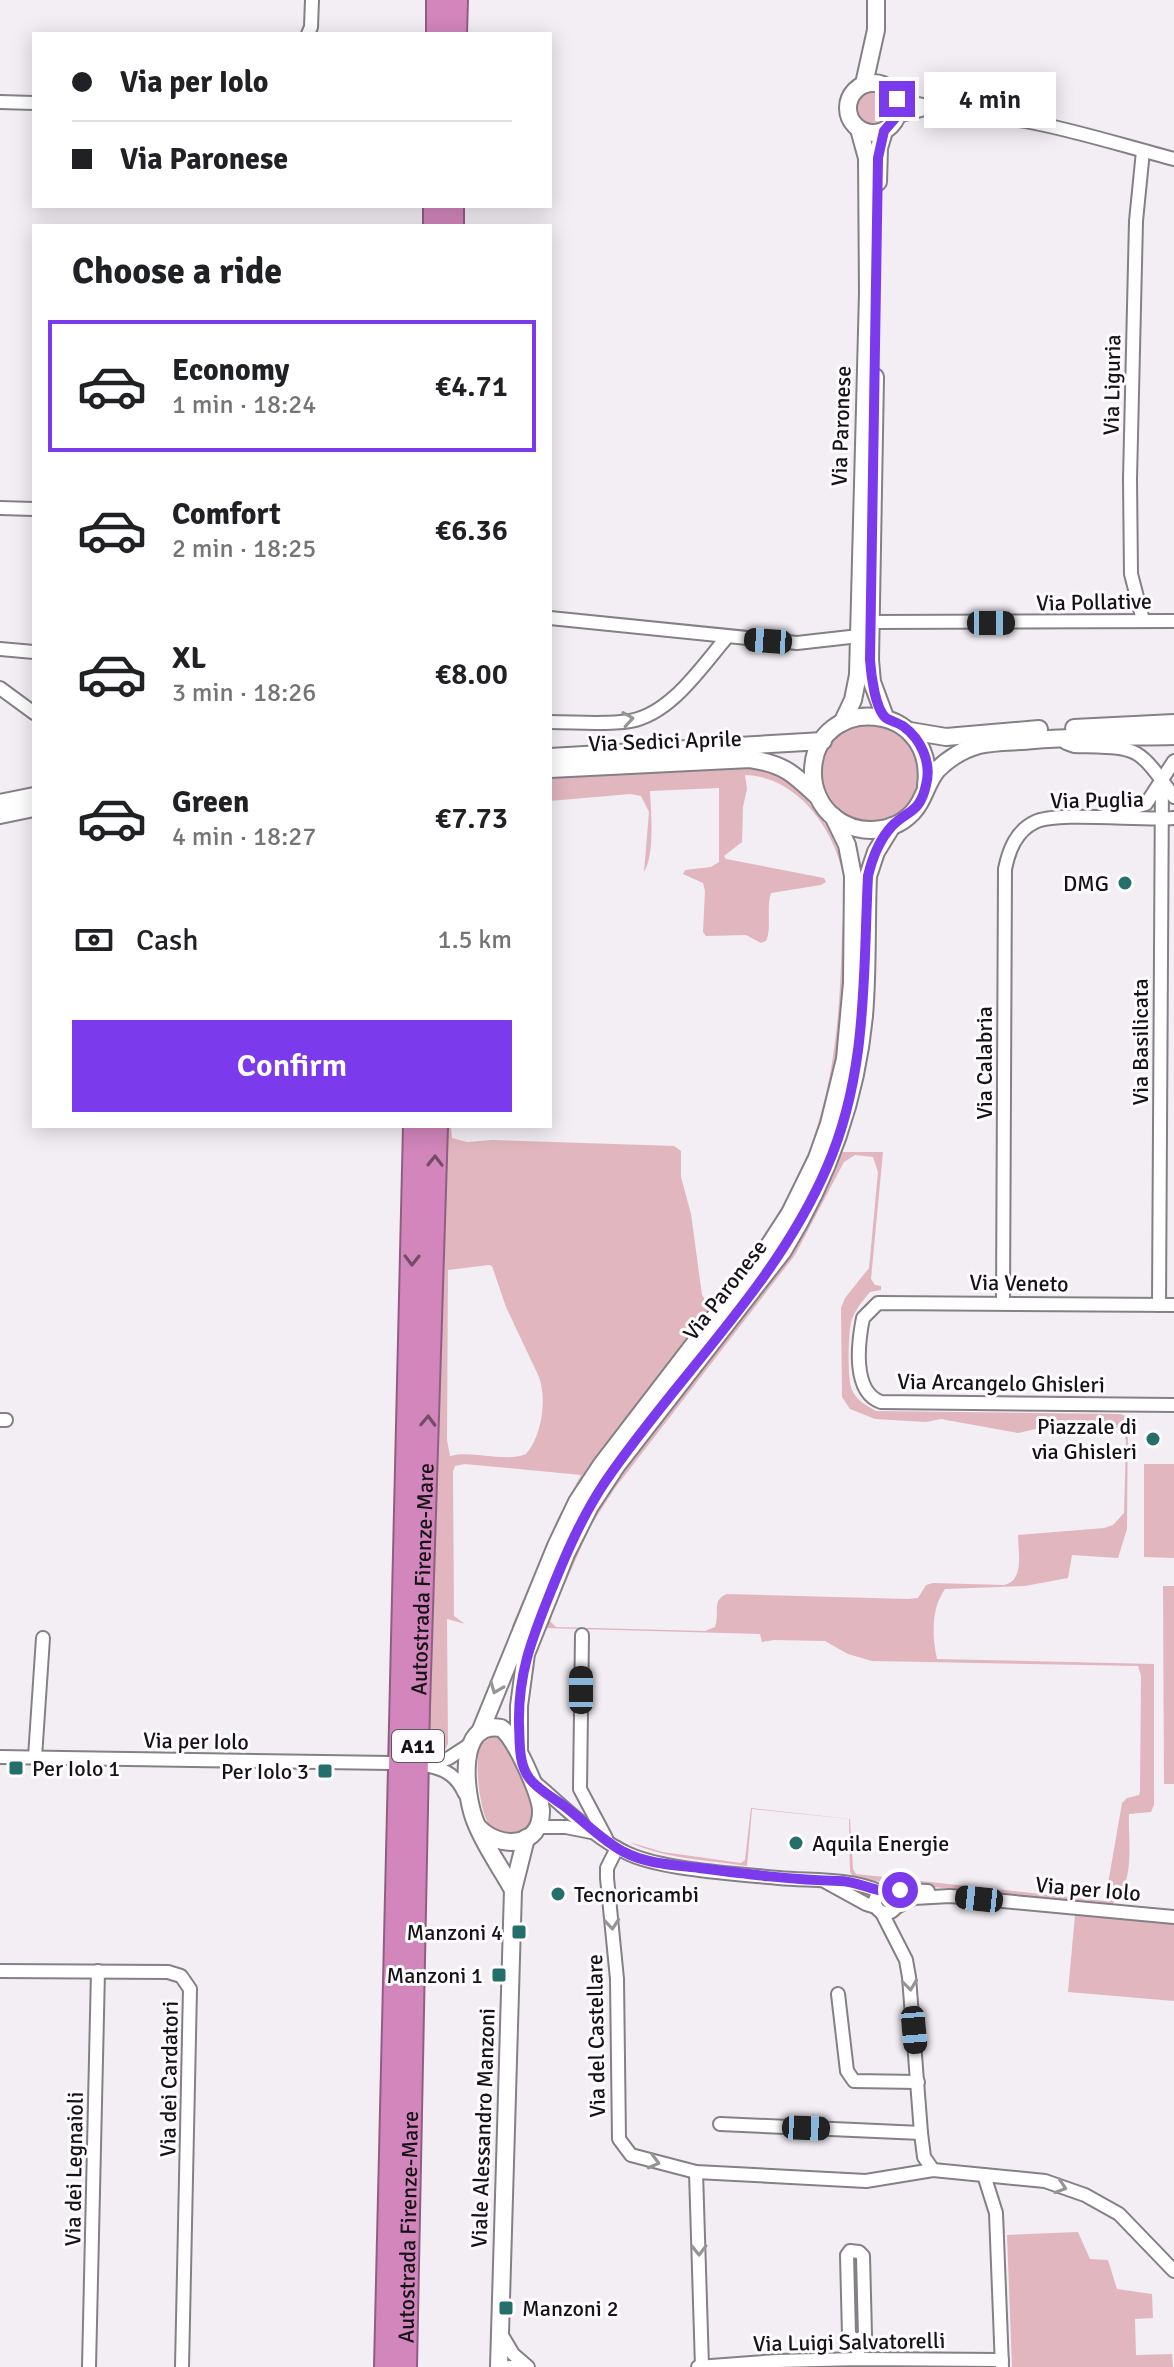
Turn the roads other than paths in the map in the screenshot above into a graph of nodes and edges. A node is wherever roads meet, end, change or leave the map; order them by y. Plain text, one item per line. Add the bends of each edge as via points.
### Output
1 (312, 0) edge
2 (438, 0) edge
3 (456, 0) edge
4 (876, 0) edge
5 (876, 30) junction
6 (308, 32) edge
7 (438, 32) edge
8 (455, 32) edge
9 (864, 84) junction
10 (885, 85) junction
11 (0, 102) edge
12 (32, 103) edge
13 (897, 107) junction
14 (859, 129) junction
15 (884, 131) junction
16 (1143, 151) junction
17 (1174, 159) edge
18 (0, 508) edge
19 (32, 509) edge
20 (552, 618) edge
21 (1143, 620) junction
22 (1174, 621) edge
23 (871, 622) junction
24 (859, 636) junction
25 (727, 637) junction
26 (0, 649) edge
27 (32, 652) edge
28 (0, 688) edge
29 (32, 712) edge
30 (885, 717) junction
31 (552, 722) edge
32 (842, 723) junction
33 (1174, 723) edge
34 (910, 731) junction
35 (1174, 736) edge
36 (1056, 739) junction
37 (823, 741) junction
38 (552, 757) edge
39 (1174, 761) edge
40 (552, 769) edge
41 (1162, 779) junction
42 (926, 786) junction
43 (32, 796) edge
44 (818, 797) junction
45 (1174, 797) edge
46 (0, 803) edge
47 (32, 808) edge
48 (0, 815) edge
49 (833, 816) junction
50 (1091, 818) junction
51 (1168, 819) edge
52 (892, 826) junction
53 (1024, 830) joint
54 (415, 1128) edge
55 (436, 1128) edge
56 (1003, 1303) junction
57 (1159, 1305) junction
58 (1174, 1305) edge
59 (866, 1312) joint
60 (1174, 1405) edge
61 (582, 1635) dead end
62 (43, 1638) dead end
63 (474, 1738) junction
64 (519, 1752) junction
65 (0, 1757) edge
66 (35, 1757) junction
67 (391, 1763) dead end
68 (529, 1778) junction
69 (580, 1789) junction
70 (554, 1799) junction
71 (470, 1804) junction
72 (478, 1827) junction
73 (531, 1832) junction
74 (594, 1832) junction
75 (614, 1846) junction
76 (826, 1882) junction
77 (513, 1890) junction
78 (886, 1892) junction
79 (950, 1896) junction
80 (884, 1909) junction
81 (1174, 1917) edge
82 (0, 1971) edge
83 (98, 1971) junction
84 (838, 1994) dead end
85 (918, 2082) junction
86 (720, 2124) dead end
87 (921, 2133) junction
88 (933, 2170) junction
89 (696, 2172) junction
90 (984, 2175) junction
91 (1174, 2271) edge
92 (848, 2297) junction
93 (865, 2298) junction
94 (499, 2329) junction
95 (857, 2341) junction
96 (859, 2359) junction
97 (777, 2364) edge
98 (1002, 2364) edge
99 (89, 2367) edge
100 (182, 2367) edge
101 (386, 2367) edge
102 (405, 2367) edge
103 (499, 2367) edge
104 (528, 2367) edge
105 (701, 2367) edge

1 - 6 street
2 - 7 highway
3 - 8 highway
4 - 5 main road, Via Paronese
5 - 9 main road, Via Paronese
5 - 10 main road, Via Paronese
9 - 10 main road
9 - 14 main road, Via Paronese via 849,101 849,116
10 - 13 main road
11 - 12 street
13 - 15 main road
13 - 16 street via 1039,123
14 - 15 main road
14 - 24 main road, Via Paronese via 867,158 868,293
15 - 23 main road, Via Paronese via 878,158
16 - 17 street
16 - 21 street, Via Liguria via 1136,221 1130,479 1131,574
18 - 19 street
20 - 25 street
21 - 22 street, Via Pollative
21 - 23 street, Via Pollative
23 - 30 main road, Via Paronese via 871,672
24 - 25 street via 797,643
24 - 32 main road, Via Paronese via 856,688
31 -> 25 street via 630,721 649,714 672,697
26 - 27 street
28 - 29 street
30 - 32 main road
30 - 34 main road
32 - 37 main road
33 - 34 main road via 946,737
34 - 42 main road via 927,763
35 - 36 main road
36 - 41 street via 1074,746 1129,747
36 - 42 main road via 977,746 946,763
37 - 38 main road, Via Sedici Aprile
37 - 44 main road via 813,769
39 - 41 street
40 - 44 main road, Via Sedici Aprile via 750,759 789,770
41 - 45 street
41 - 50 street via 1146,804
41 - 51 street, Via Basilicata
42 - 52 main road via 914,810
43 - 46 main road
44 - 49 main road, Via Sedici Aprile
47 - 48 main road
49 - 52 main road via 855,828
49 -> 63 main road, Via Paronese via 847,845 853,876 852,983 845,1059 817,1158 764,1253 577,1502
50 - 51 street, Via Puglia
50 - 53 street, Via Puglia via 1036,821
51 - 57 street, Via Basilicata
52 - 64 main road, Via Paronese via 868,876 861,1040 851,1095 829,1164 783,1251 617,1465 577,1531 526,1654
53 - 56 street, Via Calabria via 1008,852 1005,869
54 -> 101 highway, Autostrada Firenze-Mare / A11
102 -> 55 highway, Autostrada Firenze-Mare / A11
56 - 57 street, Via Veneto
56 - 59 street, Via Veneto via 887,1302
57 - 58 street, Via Veneto
59 - 60 street, Via Arcangelo Ghisleri via 860,1380 868,1395 881,1402
61 - 69 street
62 - 66 street
63 - 64 main road via 487,1728 501,1728
63 - 71 main road via 468,1770
63 - 71 street via 429,1766 449,1772
64 - 68 main road, Viale Alessandro Manzoni
65 - 66 street, Via per Iolo
66 - 67 street, Via per Iolo
68 - 70 street, Via per Iolo
68 - 73 main road, Viale Alessandro Manzoni via 541,1810
69 - 70 street
69 - 75 street
70 - 74 street, Via per Iolo
71 - 72 main road
72 - 73 main road via 499,1842 517,1842
72 - 77 main road
73 - 74 street, Via per Iolo via 566,1827
73 - 77 main road, Viale Alessandro Manzoni
74 - 75 street, Via per Iolo
75 - 76 street, Via per Iolo via 656,1862
75 -> 89 street, Via del Castellare via 607,1878 617,1979 619,2139 631,2155
76 - 78 street, Via per Iolo
76 - 80 street, Via per Iolo
77 - 94 main road, Viale Alessandro Manzoni
78 - 79 street, Via per Iolo via 926,1890
78 - 80 street via 876,1896
78 - 80 street via 896,1898
79 - 80 street, Via per Iolo via 921,1897
79 - 81 street, Via per Iolo
80 -> 85 street via 906,1960
82 - 83 street, Via dei Cardatori
83 - 99 street, Via dei Legnaioli
83 - 100 street, Via dei Cardatori via 175,1973 190,1989
84 - 85 street via 850,2079
85 - 87 street
86 - 87 street
87 - 88 street via 924,2157
88 - 89 street, Via del Castellare via 866,2181
88 - 90 street, Via del Castellare
89 -> 105 street
90 -> 91 street, Via del Castellare via 1045,2181 1085,2195 1119,2214
90 - 98 street via 996,2213
92 - 93 street
92 - 93 street via 850,2251 863,2256
92 - 95 street via 849,2335
93 - 95 street via 865,2335
94 - 103 main road, Viale Alessandro Manzoni
94 - 104 street via 513,2354
95 - 96 street
96 - 97 street, Via Luigi Salvatorelli
96 - 98 street, Via Luigi Salvatorelli
97 - 105 street, Via Luigi Salvatorelli

